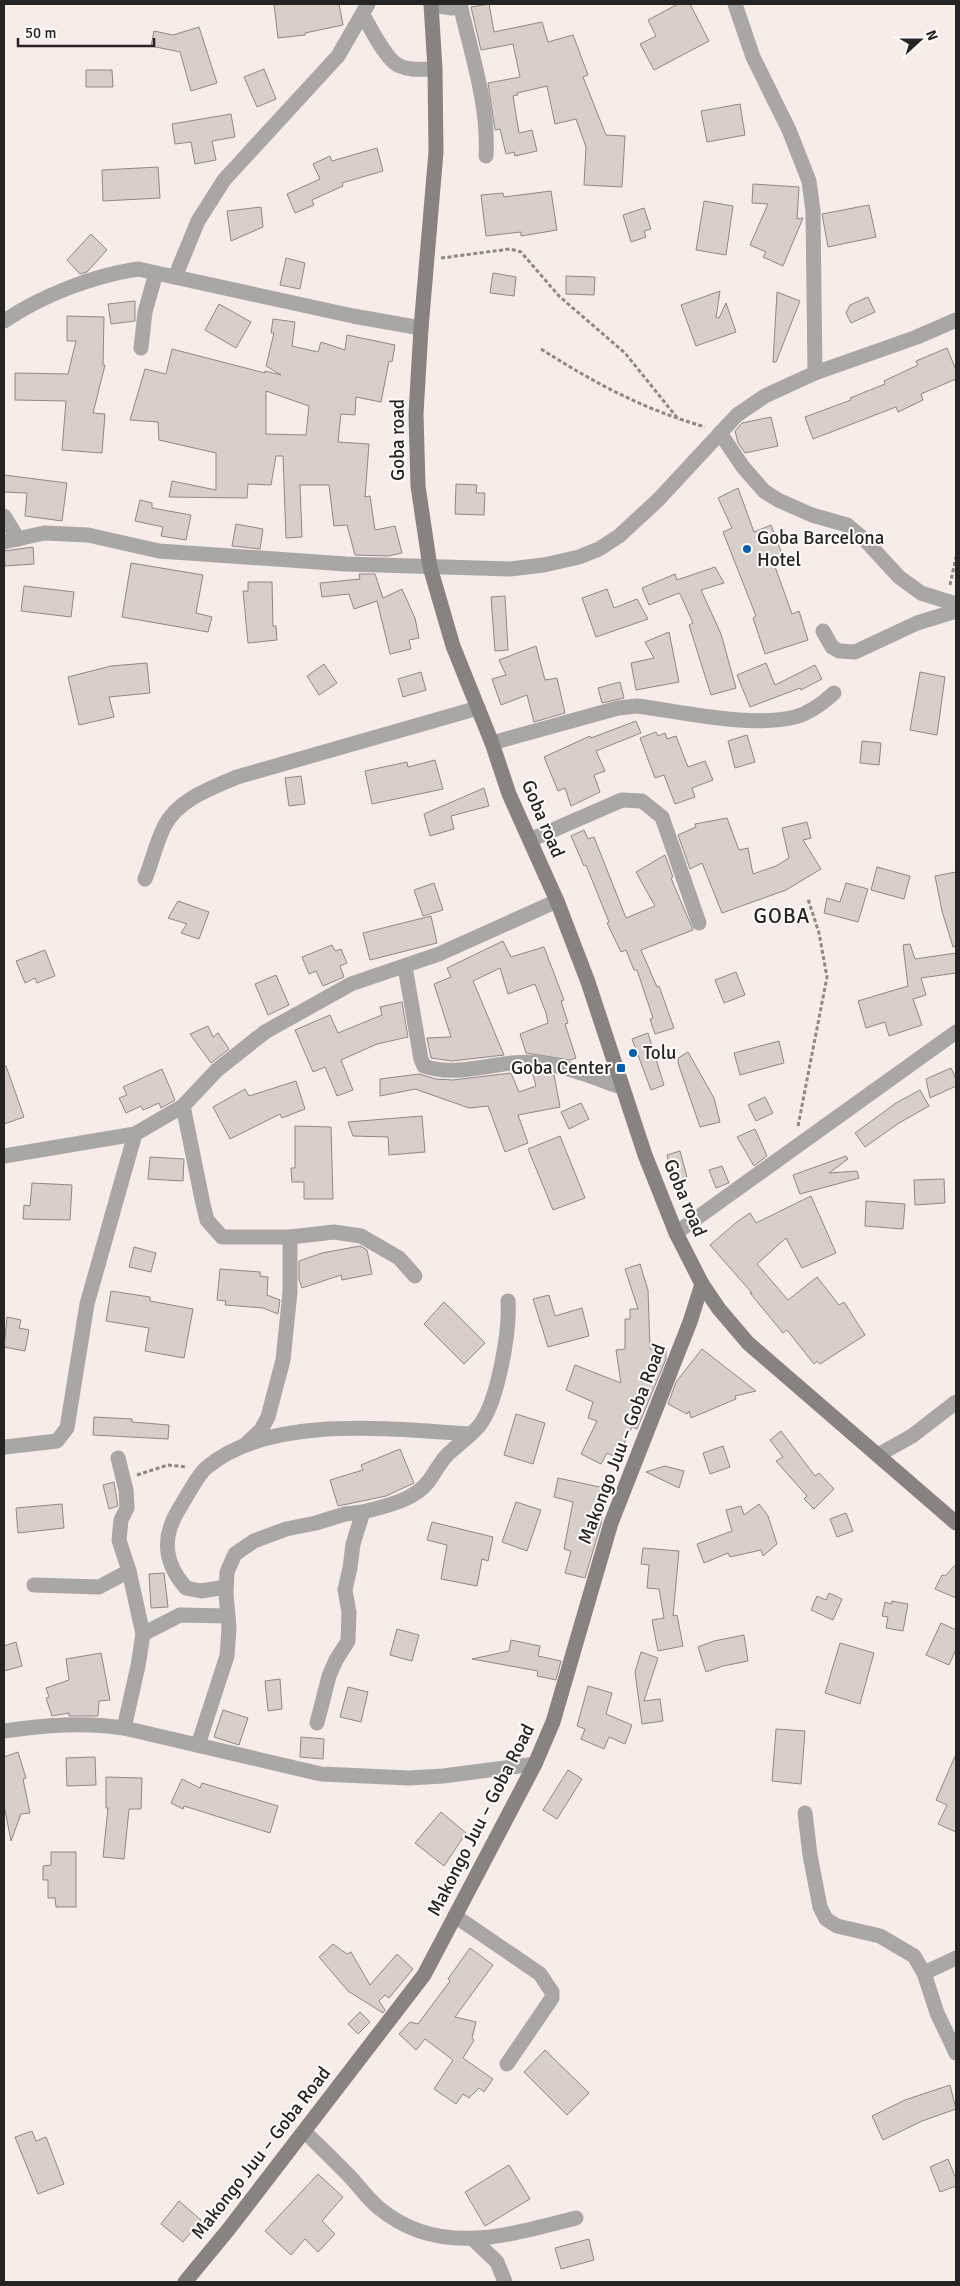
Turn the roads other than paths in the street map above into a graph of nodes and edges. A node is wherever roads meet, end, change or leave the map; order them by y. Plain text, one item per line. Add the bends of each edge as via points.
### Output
1 (431, 4) edge
2 (459, 4) edge
3 (735, 4) edge
4 (366, 9) edge
5 (435, 68) junction
6 (486, 156) dead end
7 (156, 273) junction
8 (175, 277) junction
9 (956, 320) edge
10 (4, 321) edge
11 (420, 328) junction
12 (141, 348) dead end
13 (814, 373) junction
14 (720, 434) junction
15 (4, 516) edge
16 (11, 540) edge
17 (430, 567) junction
18 (953, 605) edge
19 (823, 632) dead end
20 (834, 693) dead end
21 (478, 708) junction
22 (492, 743) junction
23 (530, 840) junction
24 (145, 879) dead end
25 (557, 901) junction
26 (699, 923) dead end
27 (405, 967) junction
28 (956, 1032) edge
29 (621, 1087) junction
30 (183, 1106) junction
31 (135, 1134) junction
32 (4, 1156) edge
33 (676, 1233) junction
34 (290, 1237) junction
35 (415, 1276) dead end
36 (702, 1284) junction
37 (508, 1301) dead end
38 (956, 1402) edge
39 (470, 1434) junction
40 (246, 1444) junction
41 (5, 1448) dead end
42 (878, 1455) junction
43 (118, 1458) dead end
44 (363, 1512) junction
45 (956, 1523) edge
46 (129, 1571) junction
47 (34, 1585) dead end
48 (226, 1587) junction
49 (228, 1616) junction
50 (143, 1634) junction
51 (317, 1723) dead end
52 (124, 1728) junction
53 (4, 1731) edge
54 (198, 1745) junction
55 (535, 1764) junction
56 (806, 1813) dead end
57 (455, 1916) junction
58 (956, 1958) edge
59 (924, 1973) junction
60 (956, 2053) edge
61 (507, 2064) dead end
62 (304, 2131) junction
63 (576, 2218) dead end
64 (474, 2240) junction
65 (185, 2282) edge
66 (505, 2282) edge

1 - 2 street via 452,8
1 - 5 street, Goba road
2 - 6 street via 484,109
3 - 13 street via 753,57 789,130 809,181 813,211
4 - 5 street via 389,56 398,66 415,70
4 - 8 street via 338,56 224,180 198,221
5 - 11 street, Goba road via 436,152
7 - 8 street
7 - 10 street via 138,269 105,277 25,307
7 - 12 street via 144,312
8 - 11 street
9 - 13 street
11 - 17 street, Goba road via 416,414 418,486
13 - 14 street via 766,396 737,415
14 - 17 street via 658,500 619,536 599,549 544,565 510,570
14 - 18 street via 764,491 812,516 847,525 899,577 921,593
15 - 16 street
16 - 17 street via 44,533 88,535 159,551
17 - 21 street, Goba road via 454,646
18 - 19 street via 854,652 832,647
20 - 22 street via 818,706 797,716 769,722 637,706 618,708
21 - 22 street, Goba road
21 - 24 street via 237,777 205,790 175,811 164,826
22 - 23 street, Goba road via 509,794
23 - 25 street, Goba road
23 - 26 street via 622,800 642,801 662,817
25 - 27 street
25 - 29 street, Goba road via 588,982
27 - 29 street via 424,1066 436,1070 478,1068 507,1062 540,1063
27 - 30 street via 351,984 266,1032 217,1070
28 - 33 street
29 - 33 street, Goba road
30 - 31 street
30 - 34 street via 203,1204 207,1220 214,1230 222,1237
31 - 32 street
31 - 41 street via 87,1304 67,1428 57,1441
33 - 36 street, Goba road
34 - 35 street via 334,1232 361,1236 399,1258
34 - 40 street via 290,1292 283,1360 268,1417 261,1430
36 - 42 street, Goba road via 748,1343
36 - 55 street, Makongo Juu – Goba Road via 611,1523 553,1722
37 - 39 street via 509,1322 499,1374 488,1412
38 - 42 street via 912,1436
39 - 40 street via 312,1429
39 - 44 street via 446,1456 427,1484 403,1500
40 - 48 street via 205,1468 174,1517 166,1545 174,1574 186,1588 201,1591
42 - 45 street, Goba road
43 - 46 street via 126,1508 119,1540
44 - 48 street via 286,1529 254,1541 235,1554 227,1572
44 - 51 street via 353,1544 345,1590 349,1612 348,1641 329,1676
46 - 47 street via 99,1587
46 - 50 street
48 - 49 street
49 - 50 street via 180,1615
49 - 54 street via 226,1656
50 - 52 street
52 - 53 street via 76,1724
52 - 54 street
54 - 55 street via 322,1774 409,1778
55 - 57 street, Makongo Juu – Goba Road
56 - 59 street via 818,1898 826,1919 837,1926 880,1936 914,1956
57 - 61 street via 540,1974 552,1992 552,1998
57 - 62 street, Makongo Juu – Goba Road via 424,1975
58 - 59 street
59 - 60 street via 937,2013
62 - 64 street via 378,2208 397,2221 437,2236
62 - 65 street, Makongo Juu – Goba Road
63 - 64 street via 505,2236
64 - 66 street via 497,2262

